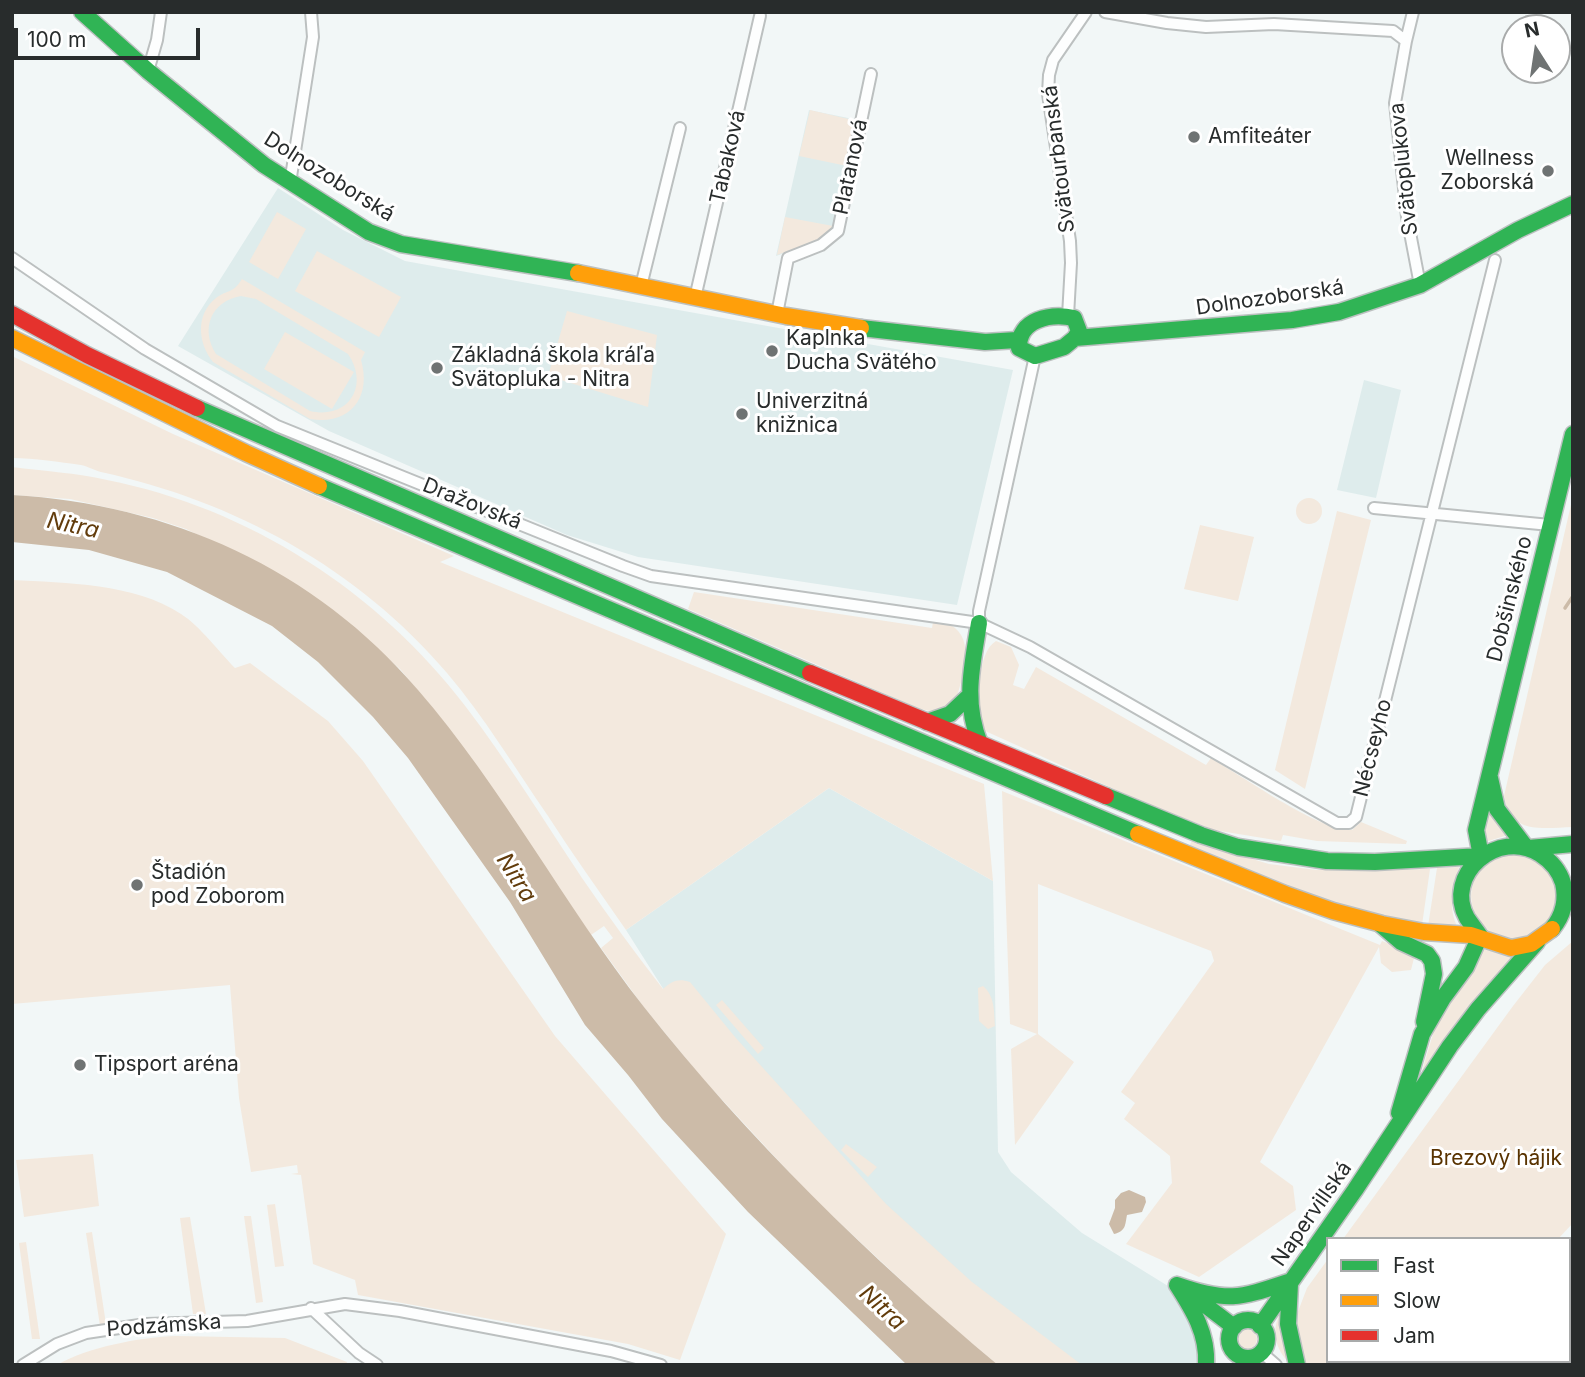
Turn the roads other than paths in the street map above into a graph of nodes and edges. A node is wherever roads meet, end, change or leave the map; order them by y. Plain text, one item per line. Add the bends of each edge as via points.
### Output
1 (82, 12) edge
2 (161, 12) edge
3 (312, 12) edge
4 (1086, 12) edge
5 (1105, 12) edge
6 (1413, 12) edge
7 (760, 16) dead end
8 (1167, 18) edge
9 (1274, 18) edge
10 (1406, 41) junction
11 (148, 71) junction
12 (871, 74) dead end
13 (680, 128) dead end
14 (290, 183) junction
15 (1573, 204) edge
16 (12, 258) edge
17 (1495, 260) dead end
18 (1420, 285) junction
19 (641, 286) junction
20 (695, 298) junction
21 (12, 314) edge
22 (777, 314) junction
23 (1068, 316) junction
24 (12, 338) edge
25 (1075, 338) junction
26 (1017, 340) junction
27 (1035, 356) junction
28 (1573, 434) edge
29 (1374, 508) dead end
30 (1432, 513) junction
31 (1550, 525) junction
32 (979, 623) junction
33 (967, 698) junction
34 (927, 722) junction
35 (980, 744) junction
36 (1489, 775) junction
37 (1573, 844) edge
38 (1527, 847) junction
39 (1481, 856) junction
40 (1573, 916) edge
41 (1380, 924) junction
42 (1553, 929) junction
43 (1480, 936) junction
44 (1537, 942) junction
45 (1422, 1034) junction
46 (1396, 1125) junction
47 (1291, 1281) junction
48 (1177, 1284) junction
49 (312, 1308) junction
50 (1261, 1326) junction
51 (1234, 1327) junction
52 (1261, 1352) junction
53 (1232, 1360) edge
54 (23, 1365) edge
55 (377, 1365) edge
56 (661, 1365) edge
57 (1206, 1365) edge
58 (1276, 1365) edge
59 (1297, 1365) edge

1 - 11 main road, Dolnozoborská
2 - 11 street
3 - 14 street via 313,37
4 - 23 street, Svätourbanská via 1049,75 1071,263
5 - 8 street
6 - 10 street, Svätoplukova
7 - 20 street, Tabaková
8 - 9 street via 1206,27
9 - 10 street via 1393,32
10 - 18 street, Svätoplukova via 1395,103 1407,218
11 - 14 main road, Dolnozoborská
12 - 22 street, Platanová via 838,231 821,245 788,258
13 - 19 street
14 - 19 main road, Dolnozoborská via 369,232 401,244
15 - 18 main road, Dolnozoborská
16 - 32 street, Dražovská via 135,343 278,426 623,566 651,576
17 - 30 street, Nécseyho
18 - 25 main road, Dolnozoborská via 1339,312 1292,320
19 - 20 main road, Dolnozoborská
20 - 22 main road, Dolnozoborská
21 - 34 main road via 226,421
22 - 26 main road, Dolnozoborská via 883,332 985,342
23 - 25 main road via 1078,325
23 - 26 main road via 1028,325
24 - 41 main road via 376,512 1263,886
25 - 27 main road, Dolnozoborská via 1065,347
26 - 27 main road via 1019,348
27 - 32 street
28 - 31 main road, Dobšinského
29 - 30 street
30 - 31 street
30 - 32 street, Nécseyho via 1356,817 1349,823 1337,823
31 - 36 main road, Dobšinského
32 - 33 main road
33 - 34 main road via 959,709
33 - 35 main road
34 - 35 main road
35 - 39 main road via 1170,824 1238,846 1326,861
36 - 38 main road, Dobšinského via 1497,809
36 - 39 main road, Dobšinského via 1476,830
37 - 38 main road
38 - 39 main road via 1502,846
38 - 42 main road via 1551,862 1562,880 1563,905
39 - 43 main road via 1466,875 1461,894 1466,917
40 - 42 main road
41 - 43 main road
41 - 45 main road via 1432,961 1434,974
42 - 44 main road
43 - 44 main road via 1507,948
43 - 45 main road, Napervillská via 1466,967
44 - 46 main road, Napervillská via 1478,1009
45 - 46 main road, Napervillská
46 - 47 main road, Napervillská
47 - 48 main road via 1232,1297 1213,1297
47 - 50 main road, Napervillská
47 - 59 main road via 1287,1331
48 - 51 main road
48 - 57 main road via 1203,1328
49 - 54 street, Podzámska via 247,1321 146,1324 86,1333
49 - 55 street
49 - 56 street, Podzámska via 345,1304 400,1311 611,1351
50 - 51 main road via 1247,1321
50 - 52 main road via 1266,1339
51 - 53 main road via 1229,1338
52 - 53 main road
52 - 58 street

